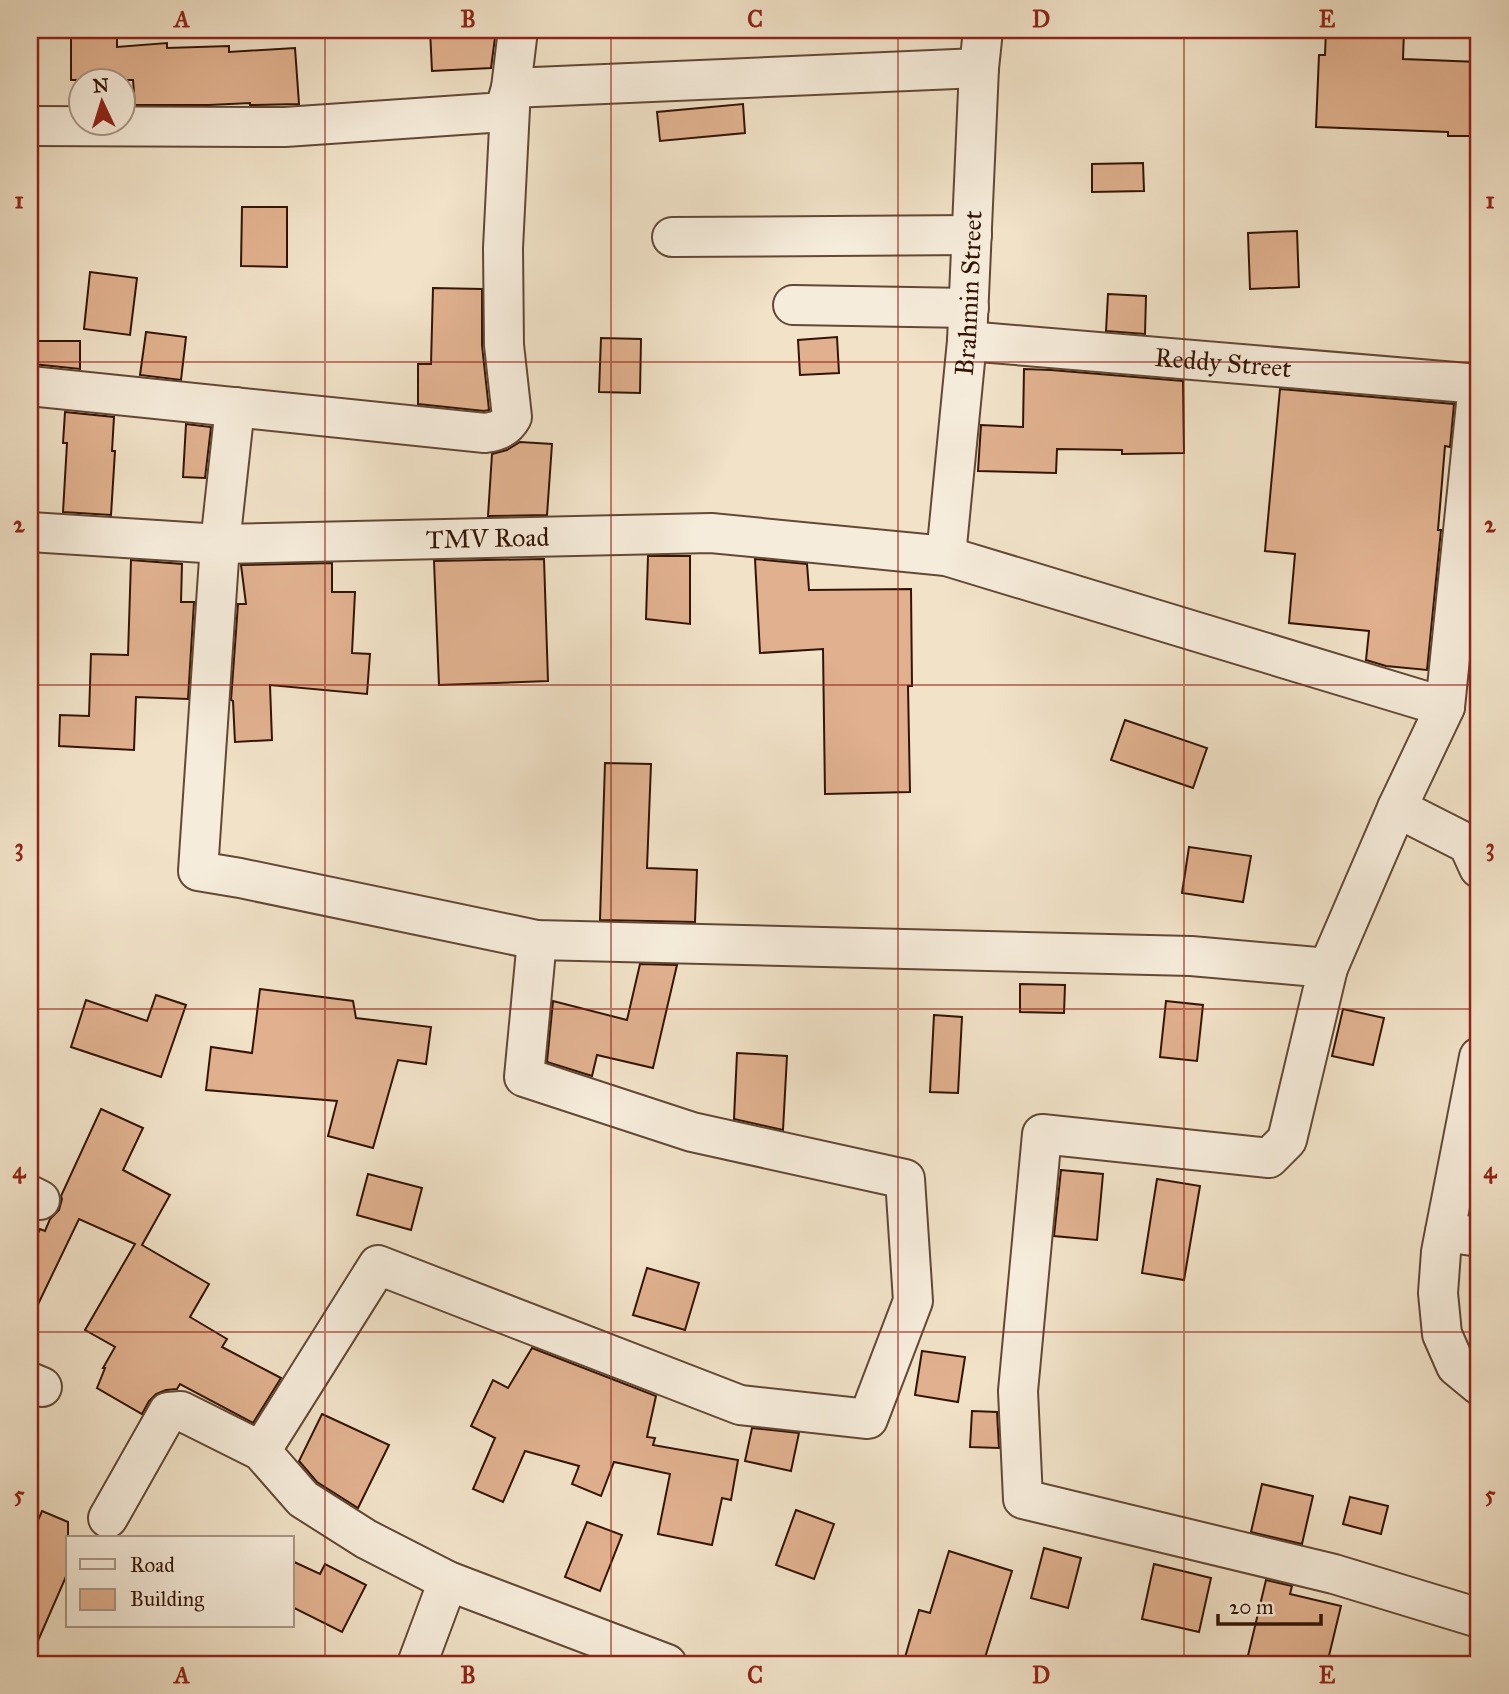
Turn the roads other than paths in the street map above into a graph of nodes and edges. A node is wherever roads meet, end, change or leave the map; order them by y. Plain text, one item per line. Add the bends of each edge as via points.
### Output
1 (518, 30) edge
2 (983, 30) edge
3 (979, 68) junction
4 (512, 88) junction
5 (30, 126) edge
6 (972, 235) junction
7 (672, 237) dead end
8 (793, 305) dead end
9 (968, 325) junction
10 (1479, 384) edge
11 (30, 386) edge
12 (235, 407) junction
13 (30, 532) edge
14 (220, 544) junction
15 (946, 556) junction
16 (1444, 707) junction
17 (1397, 808) junction
18 (1479, 868) edge
19 (537, 940) junction
20 (1328, 968) junction
21 (1479, 1057) edge
22 (1462, 1234) edge
23 (1479, 1385) edge
24 (261, 1451) junction
25 (108, 1518) dead end
26 (449, 1581) junction
27 (1479, 1618) edge
28 (418, 1664) edge
29 (667, 1664) edge

1 - 4 street
2 - 3 street, Brahmin Street
3 - 4 street
3 - 6 street, Brahmin Street
4 - 5 street via 504,112 285,127
4 - 12 street via 503,248 504,345 512,417 508,424 485,433
6 - 7 street
6 - 9 street, Brahmin Street
8 - 9 street, Reddy Street
9 - 10 street, Reddy Street
9 - 15 street, Brahmin Street
10 - 16 street
11 - 12 street
12 - 14 street
13 - 14 street, TMV Road
14 - 15 street, TMV Road via 711,533
14 - 19 street via 198,871
15 - 16 street, TMV Road
16 - 17 street
17 - 18 street via 1468,845
17 - 20 street
19 - 20 street via 1191,956
19 - 24 street via 524,1077 692,1132 905,1179 913,1301 868,1419 740,1405 378,1265
20 - 27 street via 1287,1140 1269,1158 1042,1134 1017,1391 1023,1499 1334,1574
21 - 22 street
22 - 23 street via 1441,1252 1442,1334 1456,1366
24 - 25 street via 181,1411 168,1412
24 - 26 street via 303,1499 366,1539
26 - 28 street
26 - 29 street

